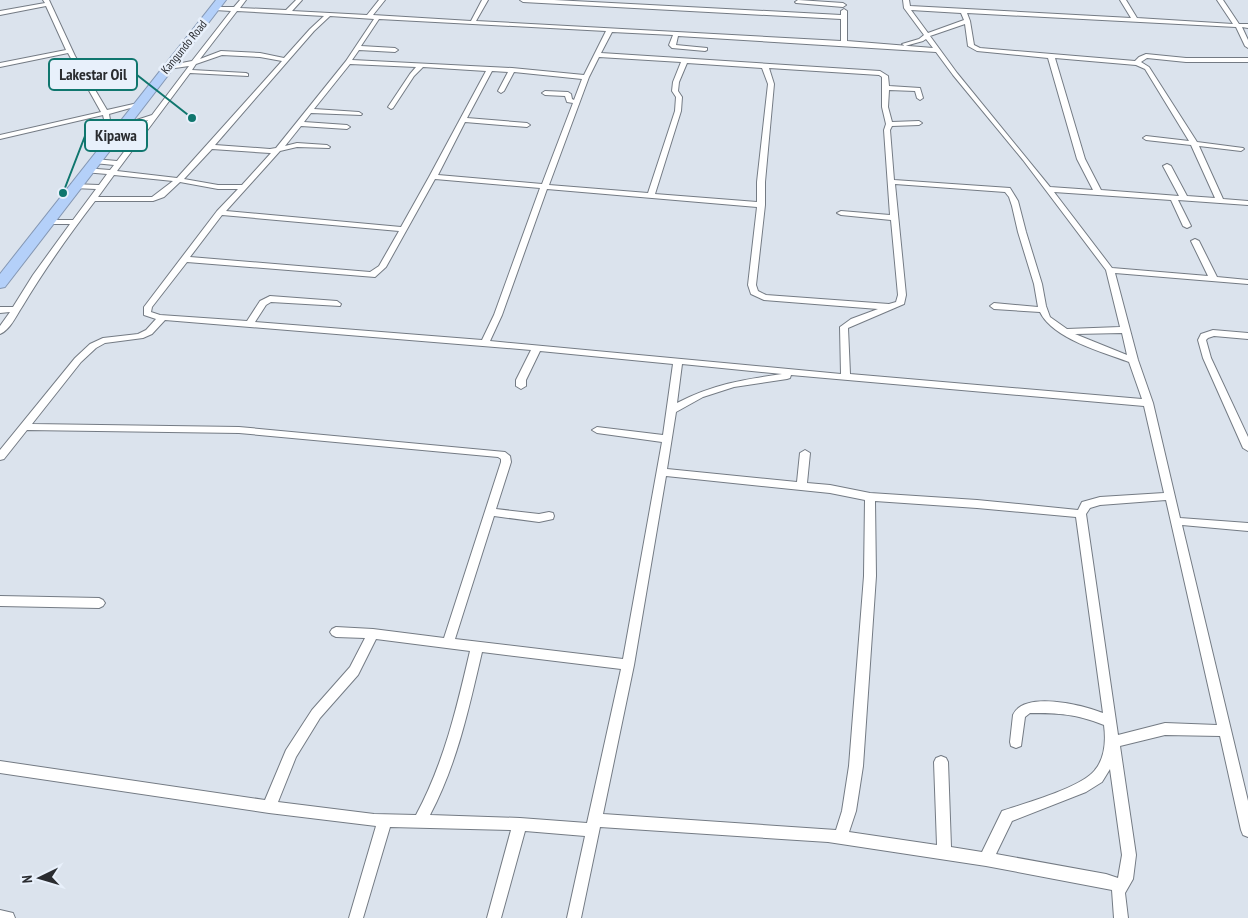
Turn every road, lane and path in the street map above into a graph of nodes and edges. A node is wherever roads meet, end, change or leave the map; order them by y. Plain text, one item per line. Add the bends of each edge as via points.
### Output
1 (243, 0) edge
2 (299, 0) edge
3 (382, 0) edge
4 (485, 0) edge
5 (523, 0) edge
6 (1123, 0) edge
7 (1220, 0) edge
8 (47, 2) edge
9 (612, 2) edge
10 (798, 2) dead end
11 (843, 2) edge
12 (218, 4) edge
13 (907, 4) edge
14 (237, 9) junction
15 (963, 11) junction
16 (287, 12) junction
17 (0, 13) edge
18 (328, 15) junction
19 (368, 17) junction
20 (844, 17) junction
21 (378, 18) junction
22 (1135, 20) junction
23 (967, 21) junction
24 (472, 23) junction
25 (1238, 26) junction
26 (1248, 26) edge
27 (610, 30) junction
28 (676, 34) junction
29 (928, 35) junction
30 (844, 43) junction
31 (887, 46) junction
32 (1248, 46) edge
33 (358, 48) junction
34 (705, 49) dead end
35 (395, 50) dead end
36 (937, 50) junction
37 (69, 51) junction
38 (597, 55) junction
39 (1051, 56) junction
40 (285, 60) junction
41 (1248, 60) edge
42 (685, 61) junction
43 (348, 62) junction
44 (194, 63) junction
45 (1137, 63) junction
46 (0, 65) edge
47 (422, 65) junction
48 (765, 66) junction
49 (168, 67) junction
50 (489, 70) junction
51 (512, 70) junction
52 (187, 71) junction
53 (246, 75) dead end
54 (586, 77) junction
55 (886, 88) junction
56 (501, 91) dead end
57 (545, 93) dead end
58 (920, 98) dead end
59 (576, 102) junction
60 (138, 105) junction
61 (391, 107) dead end
62 (308, 111) junction
63 (106, 114) junction
64 (358, 114) dead end
65 (155, 116) junction
66 (463, 120) junction
67 (919, 123) dead end
68 (299, 124) junction
69 (889, 124) junction
70 (527, 125) dead end
71 (347, 127) dead end
72 (121, 128) junction
73 (0, 137) edge
74 (1146, 138) dead end
75 (1194, 143) junction
76 (210, 147) junction
77 (327, 147) dead end
78 (278, 148) junction
79 (1241, 149) dead end
80 (118, 163) junction
81 (91, 165) junction
82 (1167, 166) dead end
83 (110, 173) junction
84 (433, 177) junction
85 (180, 180) junction
86 (891, 182) junction
87 (74, 186) junction
88 (546, 186) junction
89 (100, 187) junction
90 (242, 187) junction
91 (1048, 189) junction
92 (1098, 192) junction
93 (651, 195) junction
94 (1173, 198) junction
95 (1184, 198) junction
96 (93, 199) junction
97 (1220, 200) junction
98 (1248, 203) edge
99 (761, 205) junction
100 (220, 213) junction
101 (841, 213) dead end
102 (894, 218) junction
103 (47, 222) junction
104 (76, 222) junction
105 (1188, 226) dead end
106 (403, 229) junction
107 (1195, 241) dead end
108 (184, 259) junction
109 (1110, 270) junction
110 (1214, 279) junction
111 (1248, 282) edge
112 (0, 284) edge
113 (337, 304) dead end
114 (994, 306) dead end
115 (888, 307) junction
116 (16, 309) junction
117 (0, 310) edge
118 (1043, 310) junction
119 (163, 317) junction
120 (249, 325) junction
121 (1126, 330) junction
122 (0, 331) edge
123 (1066, 331) junction
124 (1248, 336) edge
125 (485, 343) junction
126 (536, 349) junction
127 (1133, 360) junction
128 (678, 361) junction
129 (802, 373) junction
130 (846, 377) junction
131 (521, 386) dead end
132 (1148, 403) junction
133 (672, 410) junction
134 (24, 427) junction
135 (596, 430) dead end
136 (667, 439) junction
137 (1248, 448) edge
138 (805, 452) dead end
139 (0, 457) edge
140 (661, 472) junction
141 (802, 486) junction
142 (1169, 496) junction
143 (870, 497) junction
144 (490, 512) junction
145 (1081, 514) junction
146 (549, 516) dead end
147 (1175, 521) junction
148 (1248, 526) edge
149 (0, 601) edge
150 (99, 603) dead end
151 (336, 632) dead end
152 (373, 634) junction
153 (448, 644) junction
154 (477, 647) junction
155 (628, 665) junction
156 (1110, 722) junction
157 (1225, 731) junction
158 (1016, 742) dead end
159 (1112, 742) junction
160 (941, 762) dead end
161 (0, 767) edge
162 (269, 807) junction
163 (385, 820) junction
164 (420, 821) junction
165 (520, 824) junction
166 (595, 825) junction
167 (1248, 830) edge
168 (841, 837) junction
169 (944, 852) junction
170 (986, 859) junction
171 (1121, 886) junction
172 (0, 917) edge
173 (8, 918) edge
174 (356, 918) edge
175 (494, 918) edge
176 (574, 918) edge
177 (1122, 918) edge

1 - 14 street
2 - 16 street
3 - 19 street
4 - 24 street
5 - 9 street
6 - 22 street
7 - 25 street
8 - 17 street
8 - 37 street
9 - 20 street
10 - 11 street
11 - 20 street
12 - 14 street
12 - 49 highway, Kangundo Road
13 - 15 street
13 - 29 street
14 - 16 street
14 - 44 street
15 - 22 street
15 - 23 street
16 - 18 street
18 - 19 street
18 - 40 street
19 - 21 street
20 - 30 street
21 - 24 street
21 - 33 street
22 - 25 street
23 - 29 street
23 - 39 street via 968,37 976,49
24 - 27 street
25 - 26 street
25 - 32 street
27 - 28 street
27 - 38 street
28 - 30 street
28 - 34 street via 674,47
29 - 31 street via 910,43
29 - 36 street
30 - 31 street
31 - 36 street
33 - 35 street
33 - 43 street
36 - 91 street
37 - 46 street
37 - 63 street
38 - 42 street
38 - 54 street
39 - 45 street
39 - 92 street via 1081,159
40 - 44 street via 221,53
40 - 76 street
41 - 45 street via 1146,56
42 - 48 street
42 - 93 street via 676,82 678,111
43 - 47 street
43 - 62 street
44 - 49 street
44 - 52 street
45 - 75 street via 1148,68 1154,76
47 - 50 street
47 - 61 street
48 - 55 street via 880,73 885,76
48 - 99 street via 771,84
49 - 60 highway, Kangundo Road
50 - 51 street
50 - 66 street
51 - 54 street
51 - 56 street
52 - 53 street
52 - 65 street
54 - 59 street
55 - 58 street via 918,89
55 - 69 street via 885,107
57 - 59 street via 568,94 569,101
59 - 88 street
60 - 63 street
60 - 72 highway, Kangundo Road
62 - 64 street
62 - 68 street
63 - 72 street via 108,127
63 - 73 street
65 - 72 street
65 - 80 street
66 - 70 street
66 - 84 street
67 - 69 street
68 - 71 street
68 - 78 street
69 - 86 street
72 - 81 highway, Kangundo Road
74 - 75 street
75 - 79 street
75 - 97 street
76 - 78 street via 262,151
76 - 85 street
77 - 78 street via 297,145
78 - 90 street
80 - 81 street
80 - 83 street
81 - 83 street
81 - 87 highway, Kangundo Road
82 - 95 street
83 - 85 street
83 - 89 street
84 - 88 street
84 - 106 street
85 - 90 street
85 - 96 street via 152,199
86 - 102 street
86 - 118 street via 995,188 1011,193
87 - 89 street
87 - 103 highway, Kangundo Road
88 - 93 street
88 - 125 street
89 - 96 street
90 - 100 street
91 - 92 street
91 - 109 street
92 - 94 street
93 - 99 street
94 - 95 street
94 - 105 street
95 - 97 street
96 - 104 street
97 - 98 street
99 - 115 street via 754,292 764,297
100 - 106 street
100 - 108 street
101 - 102 street
102 - 115 street via 902,295 900,304
103 - 104 street
103 - 112 highway, Kangundo Road
104 - 116 street via 36,275
106 - 108 street via 382,267 372,275
107 - 110 street
108 - 119 street via 148,307 147,313
109 - 110 street
109 - 121 street
110 - 111 street
113 - 120 street via 270,299 263,303
114 - 118 street
115 - 130 street via 844,327
116 - 117 street
116 - 122 street
118 - 123 street via 1047,318
119 - 120 street
119 - 134 street via 149,332 140,336 115,338 93,346
120 - 125 street
121 - 123 street
121 - 127 street
123 - 127 street
124 - 137 street via 1214,333 1202,340
125 - 126 street
126 - 128 street
126 - 131 street
127 - 132 street
128 - 129 street
128 - 133 street
129 - 130 street
129 - 133 street via 733,384 700,395
130 - 132 street
132 - 142 street
133 - 136 street
134 - 139 street
134 - 144 street via 238,430 501,454 506,462
135 - 136 street
136 - 140 street
138 - 141 street
140 - 141 street
140 - 155 street
141 - 143 street
142 - 145 street via 1100,501 1086,505
142 - 147 street
143 - 145 street
143 - 168 street via 870,576 856,766
144 - 146 street via 539,518
144 - 153 street
145 - 156 street
147 - 148 street
147 - 157 street
149 - 150 street
151 - 152 street
152 - 153 street
152 - 162 street via 354,671 316,714 292,754
153 - 154 street
154 - 155 street
154 - 164 street via 454,738 434,798
155 - 166 street
156 - 158 street via 1065,708 1027,708 1019,715
156 - 159 street
157 - 159 street via 1166,729
157 - 167 street
159 - 170 street via 1097,779 1007,816
159 - 171 street via 1129,855 1126,879
160 - 169 street
161 - 162 street
162 - 163 street
163 - 164 street
163 - 174 street
164 - 165 street
165 - 166 street
165 - 175 street
166 - 168 street
166 - 176 street
168 - 169 street
169 - 170 street
170 - 171 street
171 - 177 street via 1118,901
172 - 173 street

